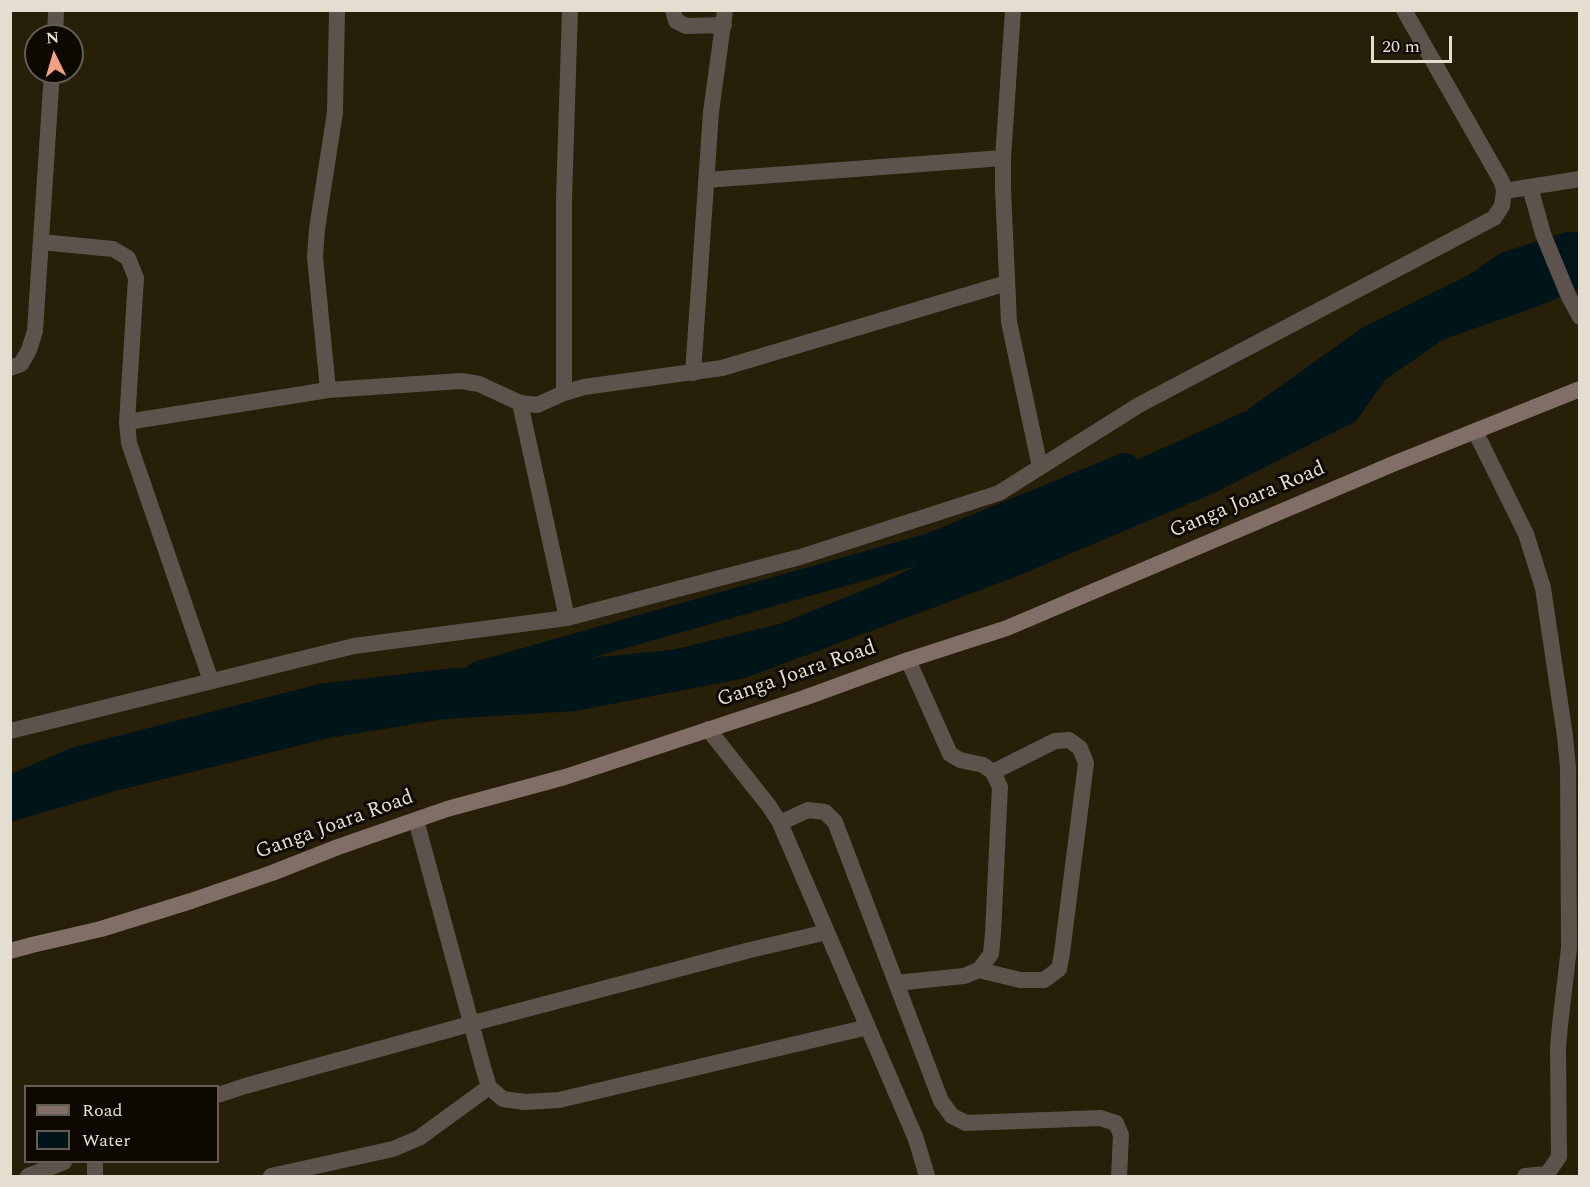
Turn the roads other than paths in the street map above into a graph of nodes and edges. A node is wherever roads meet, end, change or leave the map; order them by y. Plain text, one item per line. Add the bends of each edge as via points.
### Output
1 (337, 10) edge
2 (570, 10) edge
3 (673, 10) edge
4 (1013, 10) edge
5 (1404, 10) edge
6 (724, 18) edge
7 (51, 84) edge
8 (1003, 158) junction
9 (1580, 179) edge
10 (706, 180) junction
11 (1530, 187) junction
12 (1504, 191) junction
13 (41, 242) junction
14 (1007, 283) junction
15 (1580, 317) edge
16 (10, 368) edge
17 (693, 373) junction
18 (1580, 389) edge
19 (328, 390) junction
20 (564, 393) junction
21 (520, 404) junction
22 (127, 423) junction
23 (1475, 431) junction
24 (1040, 467) junction
25 (567, 618) junction
26 (908, 660) junction
27 (211, 681) junction
28 (708, 729) junction
29 (10, 731) edge
30 (1572, 736) edge
31 (993, 772) junction
32 (416, 820) junction
33 (780, 823) junction
34 (827, 932) junction
35 (10, 951) edge
36 (979, 970) junction
37 (1573, 973) edge
38 (896, 983) junction
39 (470, 1024) junction
40 (868, 1027) junction
41 (489, 1087) junction
42 (219, 1095) edge
43 (59, 1163) edge
44 (28, 1176) edge
45 (271, 1176) edge
46 (927, 1176) edge
47 (1119, 1176) edge
48 (1525, 1176) edge

1 - 19 street via 335,112 315,257
2 - 20 street via 564,199
3 - 6 street via 676,21 686,26
4 - 8 street
5 - 12 street
6 - 10 street
7 - 13 street
8 - 10 street
8 - 14 street
9 - 11 street
10 - 17 street
11 - 12 street
11 - 15 street via 1543,234
12 - 24 street via 1502,206 1494,218 1139,405
13 - 16 street via 35,332 21,364
13 - 22 street via 113,249 128,258 136,278
14 - 17 street via 722,368
14 - 24 street via 1009,322
17 - 20 street
18 - 23 main road, Ganga Joara Road
19 - 21 street via 461,381 479,384
19 - 22 street
20 - 21 street via 537,405
21 - 25 street
22 - 27 street via 137,470
23 - 26 main road, Ganga Joara Road via 1007,628
23 - 30 street via 1526,534 1543,588
24 - 25 street via 999,493 811,554
25 - 27 street via 354,646
26 - 28 main road, Ganga Joara Road
26 - 31 street via 950,754
27 - 29 street
28 - 32 main road, Ganga Joara Road via 565,777
28 - 33 street
30 - 37 street via 1568,768 1569,948
31 - 36 street via 1000,787 993,933 991,954
31 - 36 street via 1055,741 1069,740 1080,748 1086,763 1059,969 1044,980 1020,980
32 - 35 main road, Ganga Joara Road via 191,901 101,929
32 - 39 street
33 - 34 street
33 - 38 street via 808,810 825,813 835,822
34 - 39 street
34 - 40 street
36 - 38 street via 964,976
37 - 48 street via 1558,1048 1559,1157 1547,1174
38 - 47 street via 941,1101 952,1116 966,1123 1100,1118 1116,1123 1121,1136
39 - 41 street
39 - 42 street
40 - 41 street via 559,1100 503,1099
40 - 46 street via 916,1139
41 - 45 street via 419,1138 393,1149
43 - 44 street

